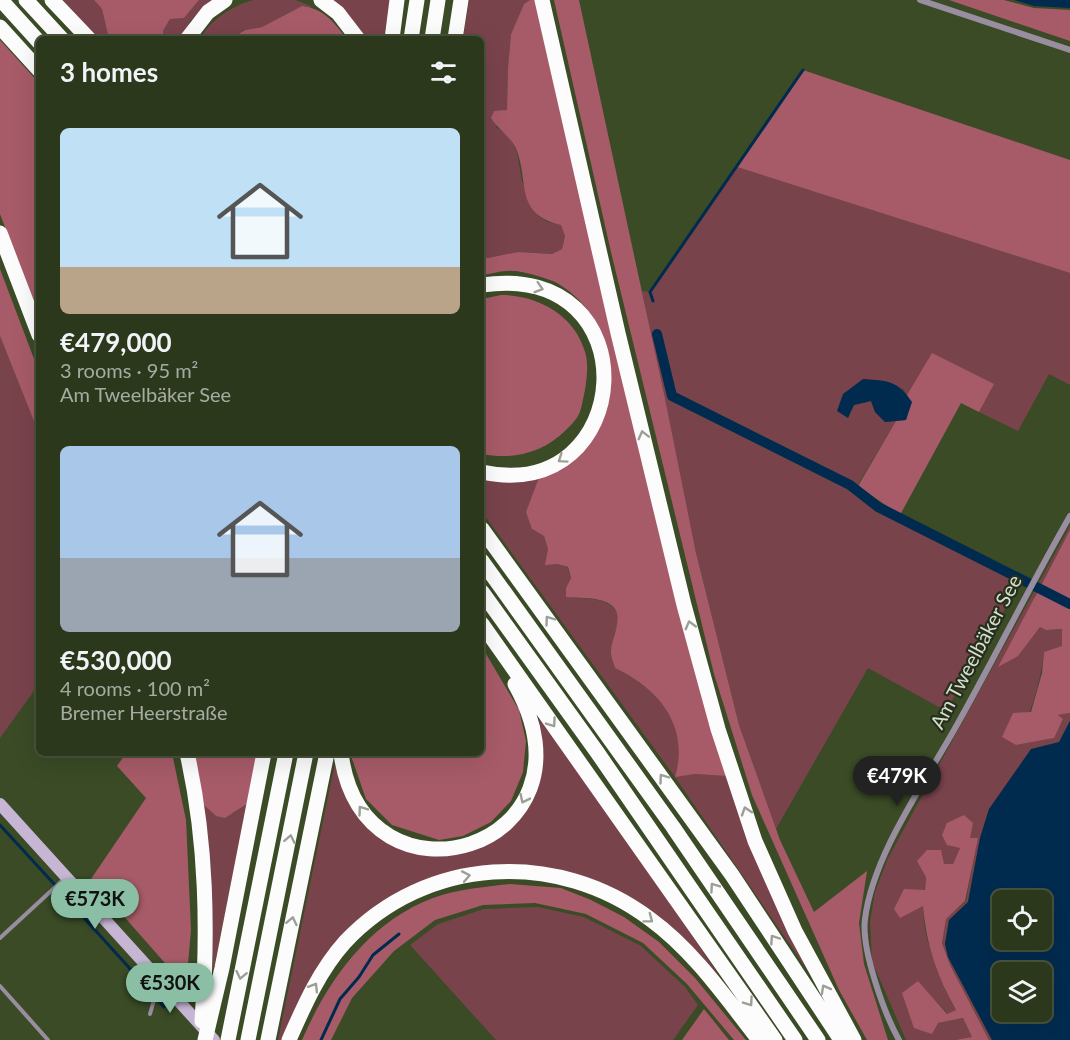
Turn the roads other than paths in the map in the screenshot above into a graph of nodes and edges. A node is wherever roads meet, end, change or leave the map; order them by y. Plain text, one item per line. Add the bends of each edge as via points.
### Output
1 (1, 0) edge
2 (26, 0) edge
3 (52, 0) edge
4 (225, 0) edge
5 (321, 0) edge
6 (398, 0) edge
7 (417, 0) edge
8 (438, 0) edge
9 (461, 0) edge
10 (542, 0) edge
11 (920, 0) edge
12 (0, 27) edge
13 (59, 36) edge
14 (86, 36) edge
15 (189, 36) edge
16 (356, 36) edge
17 (392, 36) edge
18 (411, 36) edge
19 (432, 36) edge
20 (455, 36) edge
21 (36, 39) edge
22 (1070, 50) edge
23 (36, 67) edge
24 (0, 233) edge
25 (484, 285) edge
26 (36, 327) edge
27 (484, 472) edge
28 (1070, 516) edge
29 (484, 532) edge
30 (484, 564) edge
31 (484, 595) edge
32 (484, 627) edge
33 (484, 635) edge
34 (187, 756) edge
35 (263, 756) edge
36 (285, 756) edge
37 (305, 756) edge
38 (326, 756) edge
39 (342, 756) edge
40 (0, 804) edge
41 (66, 876) junction
42 (0, 938) edge
43 (164, 985) junction
44 (0, 986) edge
45 (207, 1012) junction
46 (150, 1014) dead end
47 (224, 1038) edge
48 (48, 1040) edge
49 (203, 1040) edge
50 (248, 1040) edge
51 (268, 1040) edge
52 (289, 1040) edge
53 (759, 1040) edge
54 (775, 1040) edge
55 (795, 1040) edge
56 (818, 1040) edge
57 (841, 1040) edge
58 (854, 1040) edge
59 (899, 1040) edge

1 - 21 highway
2 - 13 highway
3 - 14 highway
4 - 15 highway via 208,12
5 - 16 highway via 338,13
6 - 17 highway
7 - 18 highway
8 - 19 highway
9 - 20 highway
58 -> 10 highway via 795,931 755,841 718,729 624,356
11 - 22 street
12 - 23 highway
24 - 26 highway
25 -> 27 highway via 515,282 557,294 591,327 605,373 599,413 589,432 566,457 530,473 512,476
28 - 59 street, Am Tweelbäker See via 884,856 870,891 864,922 868,961
57 -> 29 highway via 732,875
56 -> 30 highway via 673,827
31 - 55 highway
32 -> 54 highway
33 -> 39 highway via 517,686 535,735 537,756 527,794 504,826 458,849 426,849 394,838 363,814 353,797
34 - 45 highway via 204,857
35 - 45 highway
36 -> 47 highway
50 -> 37 highway
51 -> 38 highway
40 - 41 main road
41 - 42 lane
41 - 43 main road
43 - 46 lane via 156,993
43 - 47 main road
44 - 48 lane
45 - 49 highway
52 -> 53 highway via 325,969 367,922 426,887 488,872 516,871 583,882 616,896 651,919 712,979

